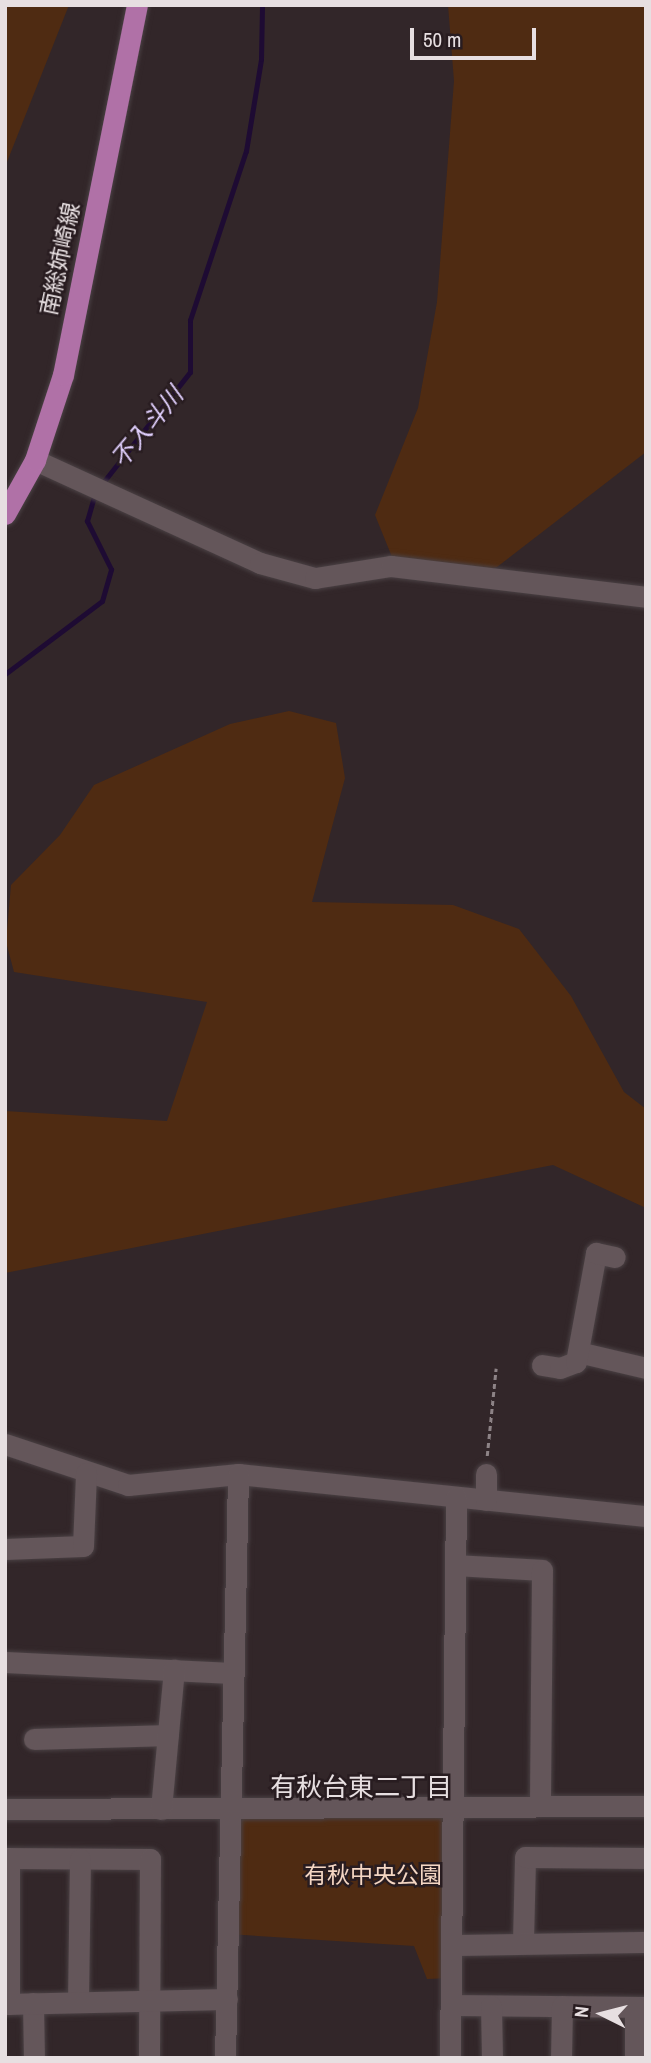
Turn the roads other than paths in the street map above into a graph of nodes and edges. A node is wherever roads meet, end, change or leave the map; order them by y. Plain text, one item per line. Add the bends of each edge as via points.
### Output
1 (137, 5) edge
2 (35, 460) junction
3 (5, 514) edge
4 (646, 597) edge
5 (615, 1257) dead end
6 (578, 1352) junction
7 (646, 1368) edge
8 (553, 1373) dead end
9 (5, 1444) edge
10 (86, 1473) junction
11 (239, 1474) junction
12 (486, 1474) road end
13 (456, 1497) junction
14 (486, 1500) junction
15 (646, 1516) edge
16 (5, 1549) edge
17 (456, 1565) junction
18 (5, 1662) edge
19 (174, 1670) junction
20 (232, 1673) junction
21 (168, 1735) junction
22 (34, 1739) dead end
23 (540, 1806) junction
24 (646, 1806) edge
25 (229, 1807) junction
26 (455, 1807) junction
27 (5, 1809) edge
28 (161, 1809) junction
29 (7, 1858) edge
30 (646, 1858) edge
31 (80, 1859) junction
32 (523, 1941) junction
33 (646, 1942) edge
34 (452, 1945) junction
35 (227, 1999) junction
36 (149, 2001) junction
37 (78, 2002) junction
38 (33, 2003) junction
39 (7, 2004) edge
40 (451, 2006) junction
41 (491, 2006) junction
42 (562, 2007) junction
43 (640, 2007) edge
44 (34, 2058) edge
45 (149, 2058) edge
46 (225, 2058) edge
47 (450, 2058) edge
48 (492, 2058) edge
49 (561, 2058) edge
50 (635, 2058) edge

1 - 2 main road, 南総姉崎線 via 63,375
2 - 3 main road, 南総姉崎線
2 - 4 street via 286,572 315,578 391,566
5 - 6 street via 596,1253
6 - 7 street
6 - 8 street via 576,1362
9 - 10 street
10 - 11 street via 128,1485
10 - 16 street via 83,1546
11 - 13 street
11 - 20 street
12 - 14 street
13 - 14 street
13 - 17 street
14 - 15 street
17 - 23 street via 542,1570
17 - 26 street
18 - 19 street
19 - 20 street
19 - 21 street
20 - 25 street
21 - 22 street
21 - 28 street
23 - 24 street
23 - 26 street
25 - 26 street
25 - 28 street
25 - 35 street
26 - 34 street
27 - 28 street
29 - 31 street
29 - 39 street
30 - 32 street via 525,1857
31 - 36 street via 150,1859
31 - 37 street
32 - 33 street
32 - 34 street
34 - 40 street
35 - 36 street
35 - 46 street
36 - 37 street
36 - 45 street
37 - 38 street
38 - 39 street
38 - 44 street
40 - 41 street
40 - 47 street
41 - 42 street
41 - 48 street
42 - 43 street
42 - 49 street
43 - 50 street

